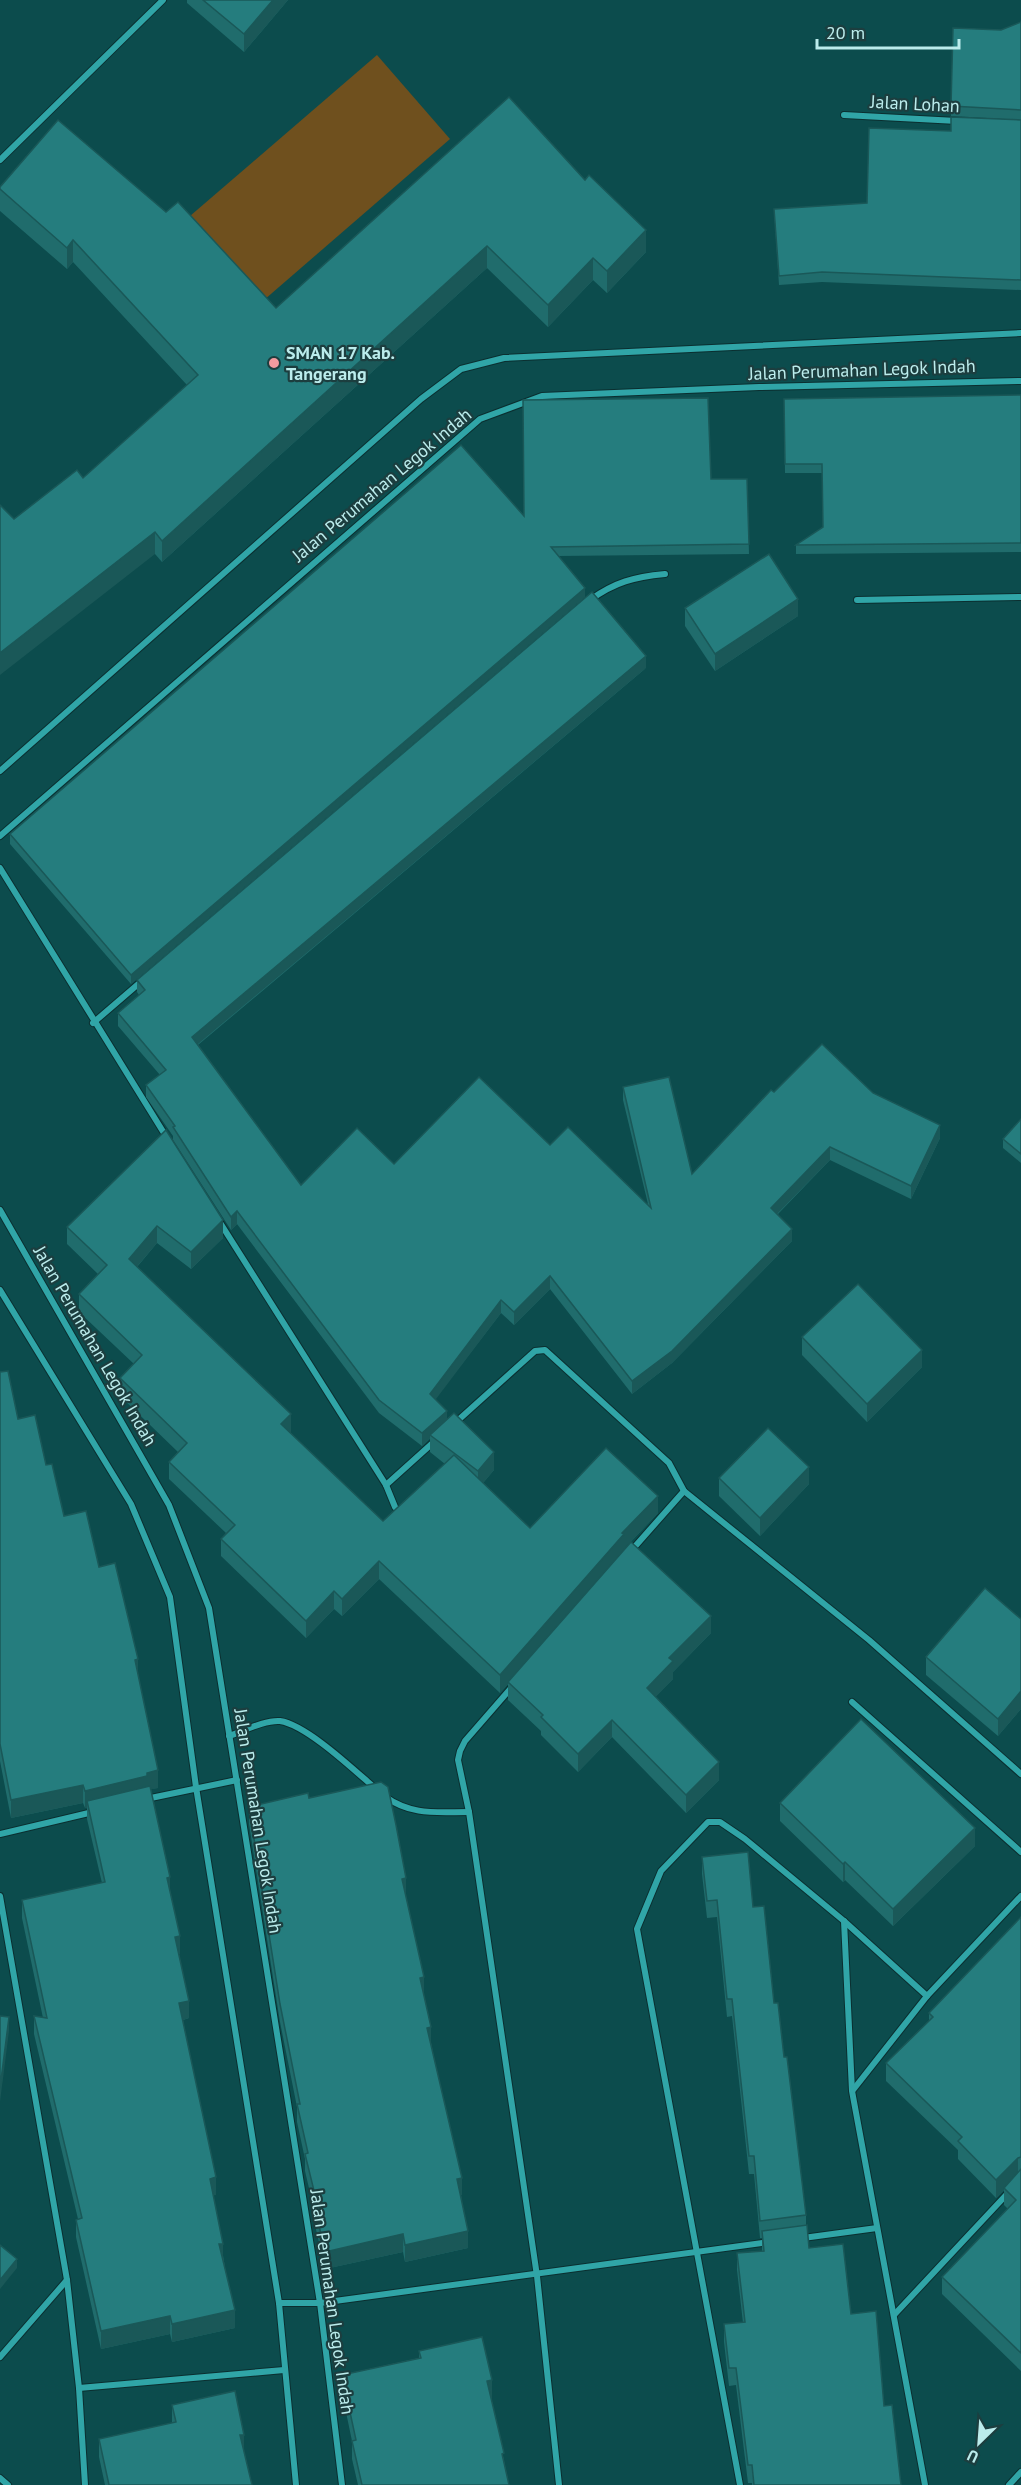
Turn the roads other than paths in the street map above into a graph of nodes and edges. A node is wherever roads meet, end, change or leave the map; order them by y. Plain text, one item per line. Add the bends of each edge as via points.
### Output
1 (163, 0) edge
2 (844, 115) dead end
3 (962, 122) edge
4 (0, 160) edge
5 (1021, 333) edge
6 (1021, 381) edge
7 (665, 574) dead end
8 (1021, 597) edge
9 (857, 600) dead end
10 (587, 602) edge
11 (0, 771) edge
12 (0, 836) edge
13 (0, 868) edge
14 (147, 977) edge
15 (93, 1023) junction
16 (170, 1143) edge
17 (0, 1210) edge
18 (214, 1214) edge
19 (0, 1290) edge
20 (447, 1430) edge
21 (438, 1438) edge
22 (386, 1485) junction
23 (684, 1491) junction
24 (395, 1507) edge
25 (629, 1554) edge
26 (520, 1678) edge
27 (852, 1702) dead end
28 (230, 1736) junction
29 (1021, 1774) edge
30 (237, 1780) junction
31 (196, 1787) junction
32 (138, 1801) edge
33 (104, 1809) edge
34 (469, 1812) junction
35 (0, 1834) edge
36 (1021, 1852) edge
37 (0, 1896) edge
38 (1021, 1896) edge
39 (844, 1921) junction
40 (927, 1996) junction
41 (852, 2091) junction
42 (1013, 2187) edge
43 (878, 2228) junction
44 (798, 2238) edge
45 (776, 2241) edge
46 (697, 2252) junction
47 (537, 2276) junction
48 (67, 2280) junction
49 (279, 2303) junction
50 (320, 2303) junction
51 (894, 2315) junction
52 (0, 2357) edge
53 (284, 2370) junction
54 (79, 2388) junction
55 (1021, 2472) edge
56 (0, 2478) edge
57 (8, 2485) edge
58 (85, 2485) edge
59 (296, 2485) edge
60 (342, 2485) edge
61 (559, 2485) edge
62 (740, 2485) edge
63 (925, 2485) edge
64 (1010, 2485) edge

1 - 4 street
2 - 3 street, Jalan Lohan
5 - 11 street, Jalan Perumahan Legok Indah via 504,358 461,369 421,399
6 - 12 street, Jalan Perumahan Legok Indah via 542,396 480,419
7 - 10 street via 635,577 607,588
8 - 9 street
13 - 15 street
14 - 15 street
15 - 16 street
17 - 28 street, Jalan Perumahan Legok Indah via 169,1505 209,1608
18 - 22 street
19 - 31 street via 131,1504 170,1597
20 - 23 street via 535,1351 545,1350 669,1463
21 - 22 street
22 - 24 street
23 - 25 street
23 - 29 street via 869,1640
26 - 34 street via 460,1750 458,1760
27 - 36 street
28 - 30 street, Jalan Perumahan Legok Indah
28 - 34 street via 280,1721 321,1743 399,1807
30 - 31 street
30 - 50 street, Jalan Perumahan Legok Indah
31 - 32 street
31 - 49 street
33 - 35 street
34 - 47 street
37 - 48 street
38 - 40 street
39 - 40 street
39 - 41 street
39 - 46 street via 720,1822 708,1822 661,1871 653,1885 636,1929
40 - 41 street
41 - 43 street
42 - 51 street
43 - 44 street
43 - 51 street
45 - 46 street
46 - 47 street
46 - 62 street
47 - 50 street
47 - 61 street
48 - 52 street
48 - 54 street
49 - 50 street
49 - 53 street
50 - 60 street, Jalan Perumahan Legok Indah
51 - 63 street
53 - 54 street
53 - 59 street
54 - 58 street
55 - 64 street
56 - 57 street

